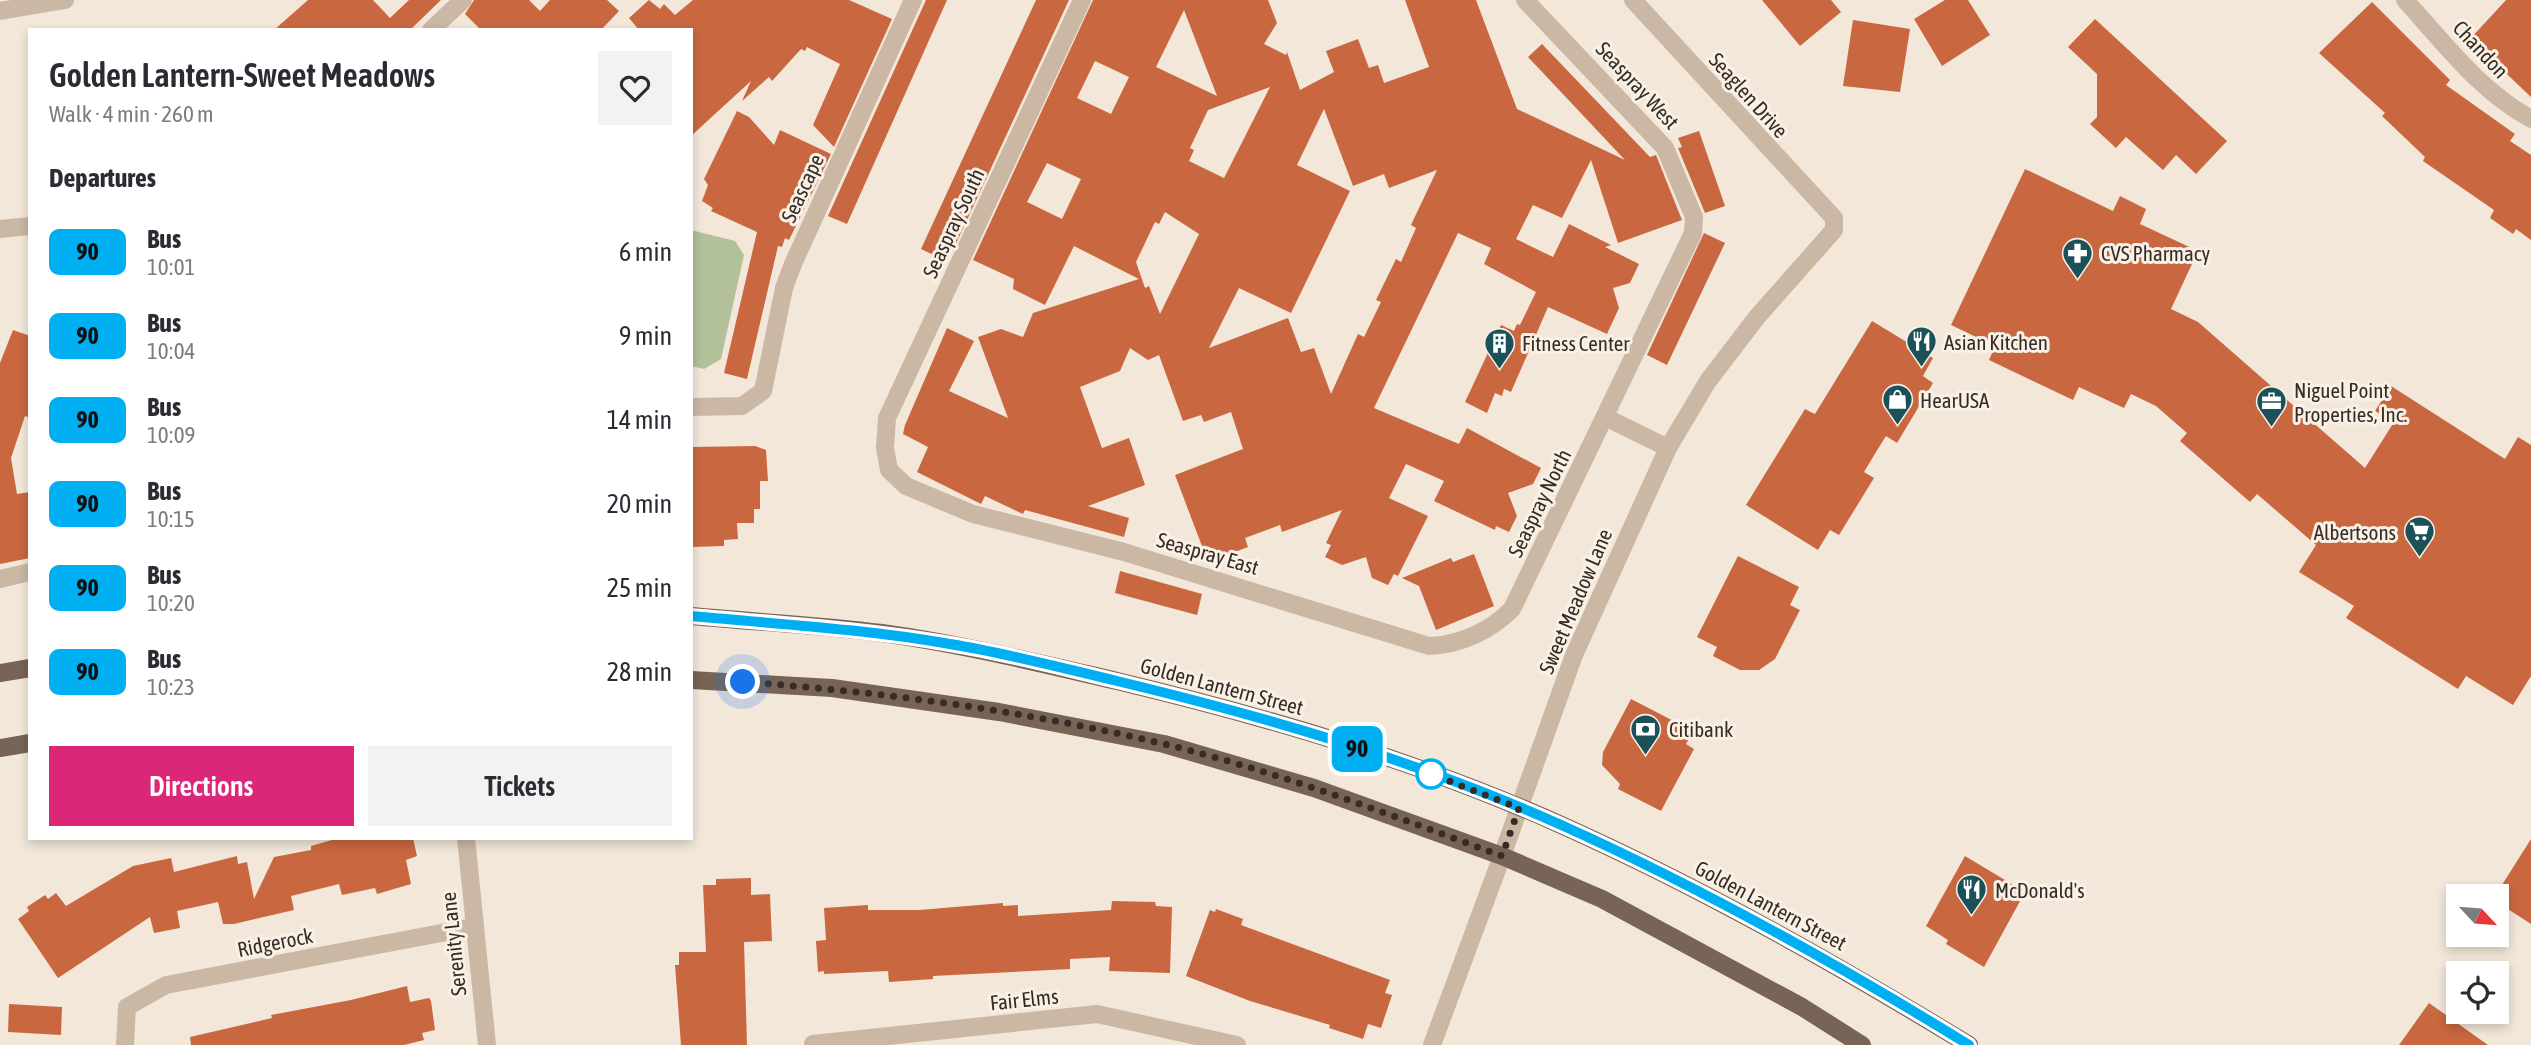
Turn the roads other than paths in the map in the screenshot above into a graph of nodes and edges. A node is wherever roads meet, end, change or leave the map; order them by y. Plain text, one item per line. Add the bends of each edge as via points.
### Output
1 (65, 0) edge
2 (463, 0) edge
3 (913, 0) edge
4 (1082, 0) edge
5 (1525, 0) edge
6 (1633, 0) edge
7 (2405, 0) edge
8 (12, 7) edge
9 (433, 28) edge
10 (2531, 119) edge
11 (1694, 217) joint
12 (1834, 218) joint
13 (28, 226) edge
14 (0, 229) edge
15 (693, 407) edge
16 (1605, 417) junction
17 (1668, 447) junction
18 (889, 470) joint
19 (28, 572) edge
20 (0, 579) edge
21 (1512, 609) joint
22 (693, 617) edge
23 (28, 668) edge
24 (0, 673) edge
25 (693, 680) edge
26 (28, 743) edge
27 (0, 748) edge
28 (1519, 808) junction
29 (466, 840) edge
30 (1502, 856) junction
31 (473, 927) junction
32 (813, 1044) edge
33 (125, 1045) edge
34 (487, 1045) edge
35 (1237, 1045) edge
36 (1433, 1045) edge
37 (1863, 1045) edge
38 (1969, 1045) edge

1 - 8 street
2 - 9 street
3 - 15 street, Seascape via 793,264 762,391 742,406
4 - 18 street, Seaspray South via 887,418
5 - 11 street, Seaspray West via 1665,148
6 - 12 street, Seaglen Drive
7 - 10 street, Chandon via 2478,83
11 - 16 street, Seaspray North via 1693,233
12 - 17 street, Sweet Meadow Lane via 1834,230 1708,381
13 - 14 street
16 - 17 street
16 - 21 street, Seaspray North
17 - 28 street, Sweet Meadow Lane via 1583,633
18 - 21 street, Seaspray East via 906,485 973,514 1124,552 1429,646 1451,646 1498,623
19 - 20 street
22 - 28 main road, Golden Lantern Street via 880,633 1058,667 1253,717 1416,768
23 - 24 main road
25 - 30 main road via 832,688 918,699 1164,744 1314,788
26 - 27 main road
28 - 30 street, Sweet Meadow Lane
28 - 38 main road, Golden Lantern Street via 1740,911
29 - 31 street, Serenity Lane
30 - 36 street, Sweet Meadow Lane
30 - 37 main road via 1602,899
31 - 33 street, Ridgerock via 166,985 127,1007
31 - 34 street, Serenity Lane
32 - 35 street, Fair Elms via 1097,1014

